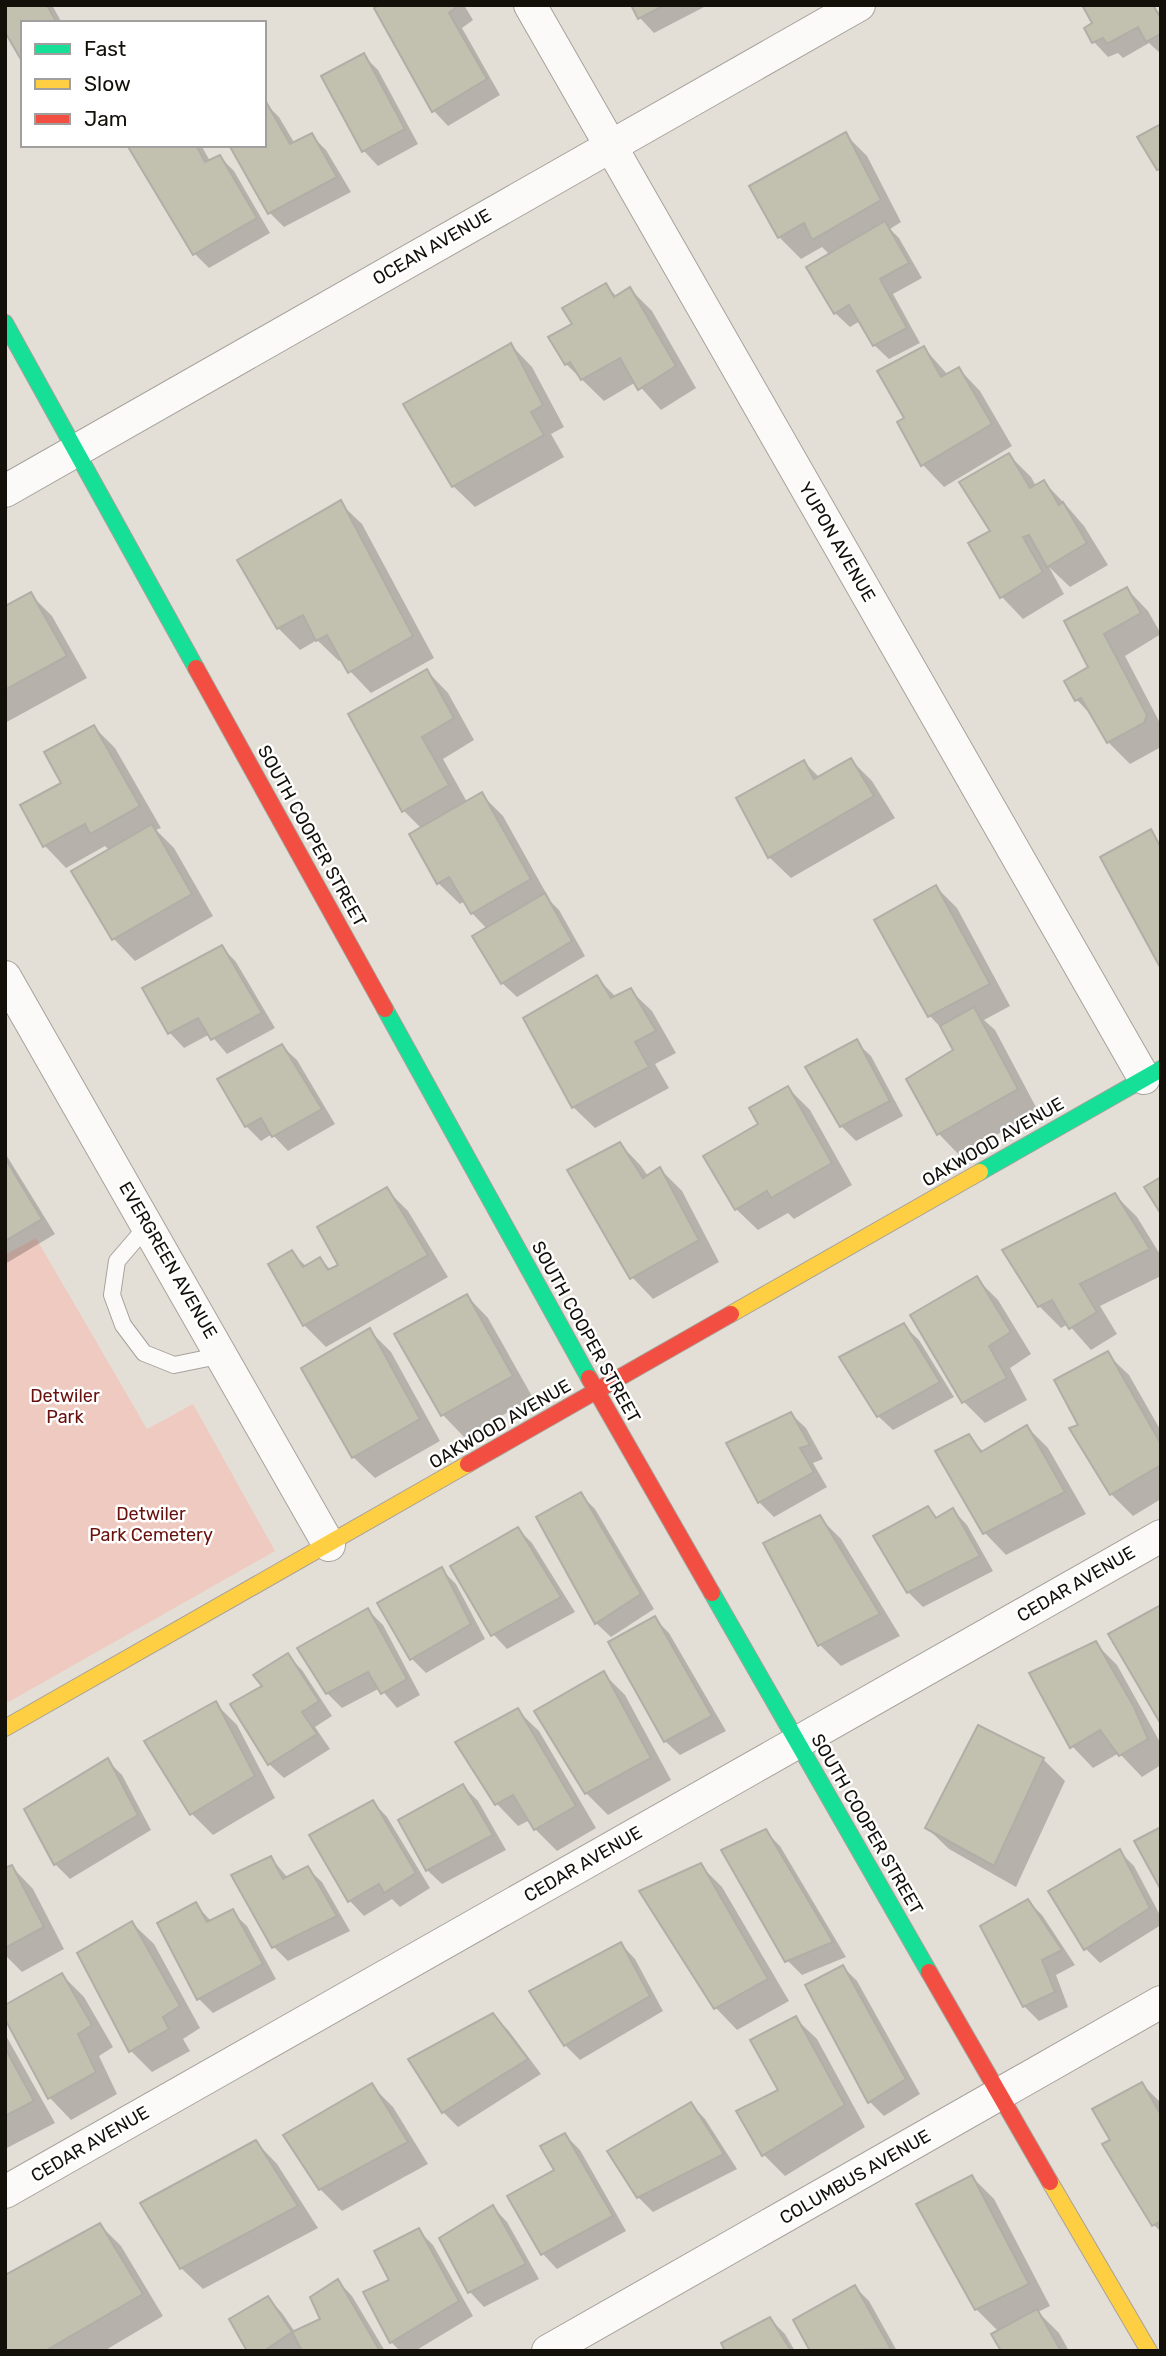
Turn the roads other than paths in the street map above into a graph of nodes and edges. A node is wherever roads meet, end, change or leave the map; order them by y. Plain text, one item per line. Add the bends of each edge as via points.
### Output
1 (530, 5) edge
2 (859, 5) edge
3 (610, 146) junction
4 (5, 323) edge
5 (76, 449) junction
6 (5, 491) edge
7 (5, 976) edge
8 (1153, 1074) edge
9 (148, 1225) junction
10 (223, 1355) junction
11 (596, 1391) junction
12 (1161, 1536) edge
13 (329, 1545) junction
14 (5, 1728) edge
15 (798, 1742) junction
16 (1161, 2002) edge
17 (999, 2094) junction
18 (5, 2192) edge
19 (548, 2351) edge
20 (1149, 2351) edge

1 - 3 street, YUPON AVENUE
2 - 3 street, OCEAN AVENUE
3 - 5 street, OCEAN AVENUE
3 - 8 street, YUPON AVENUE
4 - 5 street, SOUTH COOPER STREET
5 - 6 street, OCEAN AVENUE
5 - 11 street, SOUTH COOPER STREET
7 - 9 street, EVERGREEN AVENUE
8 - 11 street, OAKWOOD AVENUE
9 - 10 street, EVERGREEN AVENUE
9 - 10 lane via 117,1261 112,1295 123,1325 144,1353 174,1365
10 - 13 street, EVERGREEN AVENUE
11 - 13 street, OAKWOOD AVENUE
11 - 15 street, SOUTH COOPER STREET
12 - 15 street, CEDAR AVENUE
13 - 14 street, OAKWOOD AVENUE
15 - 17 street, SOUTH COOPER STREET
15 - 18 street, CEDAR AVENUE
16 - 17 street, COLUMBUS AVENUE
17 - 19 street, COLUMBUS AVENUE
17 - 20 street, SOUTH COOPER STREET

